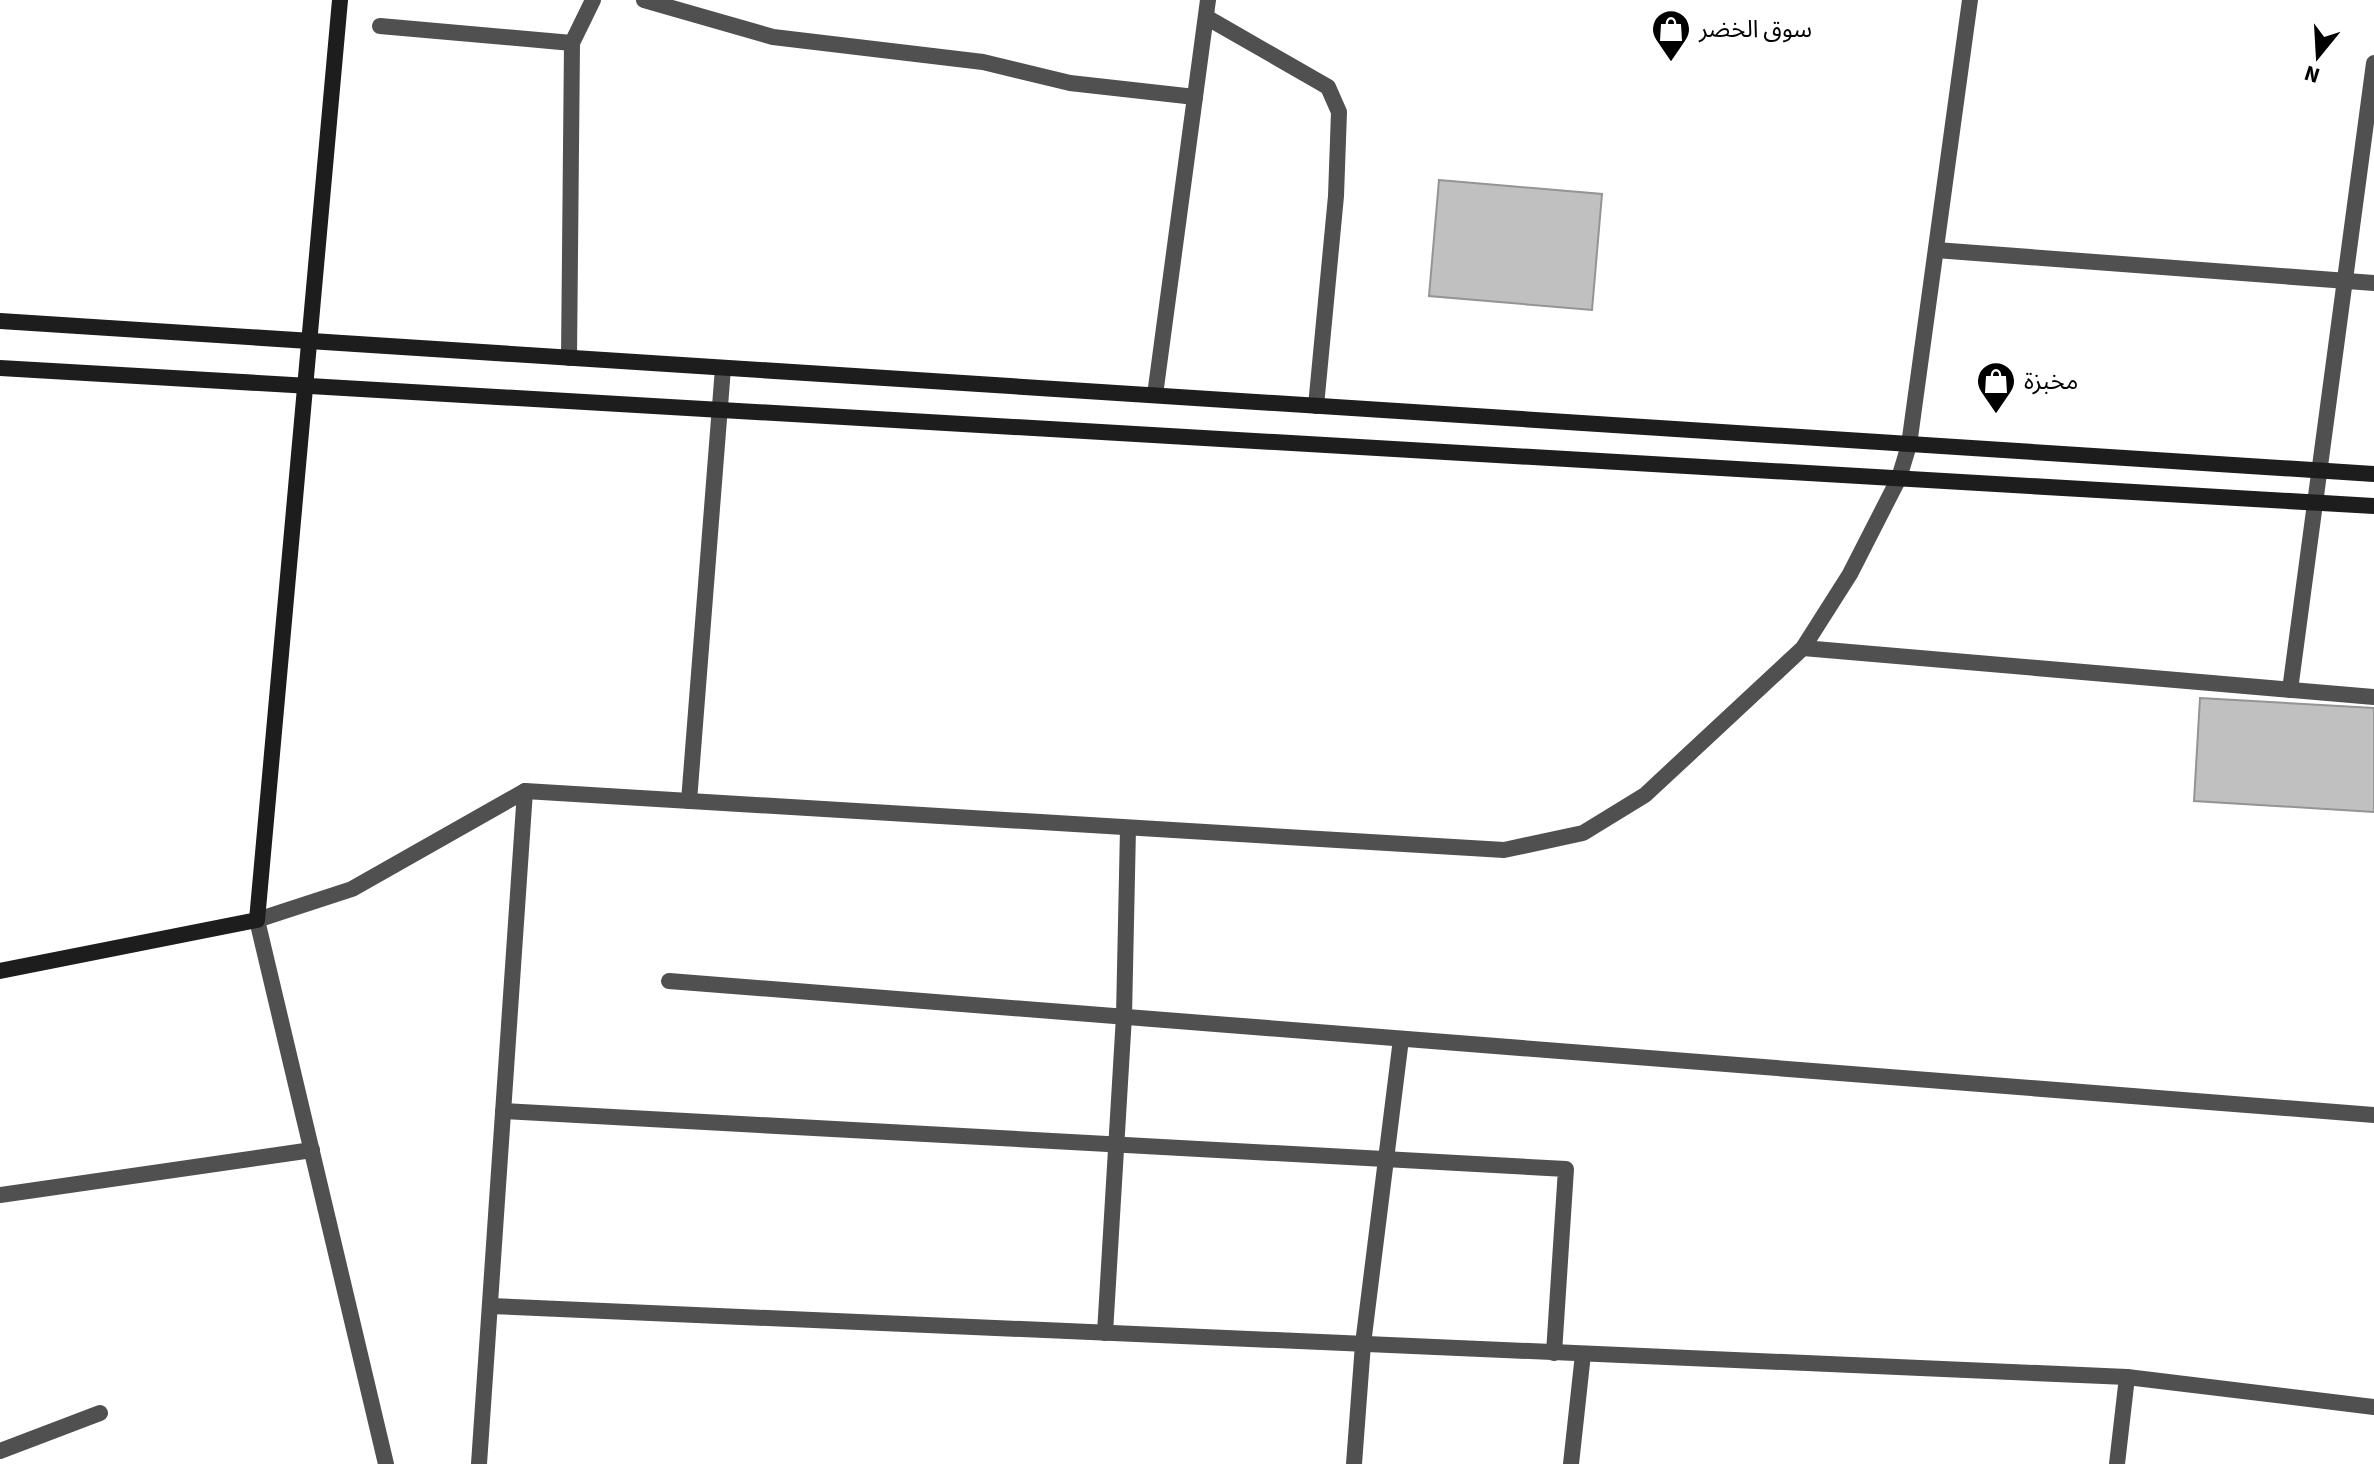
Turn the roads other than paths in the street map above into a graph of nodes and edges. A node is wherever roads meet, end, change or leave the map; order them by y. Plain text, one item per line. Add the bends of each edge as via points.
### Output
1 (340, 0) edge
2 (593, 0) edge
3 (644, 0) edge
4 (1208, 0) edge
5 (1970, 0) edge
6 (1206, 17) junction
7 (380, 26) dead end
8 (572, 43) junction
9 (2374, 63) edge
10 (1195, 97) junction
11 (1936, 250) junction
12 (2345, 281) junction
13 (2374, 283) edge
14 (0, 321) edge
15 (309, 341) junction
16 (569, 358) junction
17 (0, 368) edge
18 (723, 368) junction
19 (305, 385) junction
20 (1155, 395) junction
21 (1316, 406) junction
22 (720, 410) junction
23 (1909, 445) junction
24 (2320, 470) junction
25 (2374, 474) edge
26 (1899, 478) junction
27 (2316, 502) junction
28 (2374, 506) edge
29 (1803, 648) junction
30 (2290, 690) junction
31 (2374, 697) edge
32 (525, 791) junction
33 (689, 801) junction
34 (1128, 828) junction
35 (257, 920) junction
36 (0, 971) edge
37 (669, 981) dead end
38 (1124, 1016) junction
39 (1401, 1039) junction
40 (503, 1111) junction
41 (2374, 1115) edge
42 (1117, 1144) junction
43 (312, 1150) junction
44 (1385, 1159) junction
45 (0, 1195) edge
46 (490, 1306) junction
47 (1105, 1333) junction
48 (1363, 1344) junction
49 (1554, 1353) junction
50 (1583, 1354) junction
51 (2127, 1377) junction
52 (2374, 1407) edge
53 (100, 1413) dead end
54 (0, 1451) edge
55 (386, 1464) edge
56 (479, 1464) edge
57 (1354, 1464) edge
58 (1571, 1464) edge
59 (2117, 1464) edge

1 - 15 main road
2 - 8 street
3 - 10 street via 773,37 983,62 1070,83
4 - 6 street
5 - 11 street
6 - 10 street
6 - 21 street via 1328,87 1339,112
7 - 8 street
8 - 16 street
9 - 12 street
10 - 20 street
11 - 12 street
11 - 23 street
12 - 13 street
12 - 24 street
14 - 15 main road
15 - 16 main road
15 - 19 main road
16 - 18 main road
17 - 19 main road
18 - 20 main road
18 - 22 street
19 - 22 main road
19 - 35 main road
20 - 21 main road
21 - 23 main road
22 - 26 main road
22 - 33 street
23 - 24 main road
23 - 26 street
24 - 25 main road
24 - 27 street
26 - 27 main road
26 - 29 street via 1850,574
27 - 28 main road
27 - 30 street
29 - 30 street
29 - 34 street via 1645,795 1583,833 1504,850
30 - 31 street
32 - 33 street
32 - 35 street via 352,889
32 - 40 street
33 - 34 street
34 - 38 street
35 - 36 main road
35 - 43 street
37 - 38 street
38 - 39 street
38 - 42 street
39 - 41 street
39 - 44 street
40 - 42 street
40 - 46 street
42 - 44 street
42 - 47 street
43 - 45 street
43 - 55 street
44 - 48 street
44 - 49 street via 1566,1169
46 - 47 street
46 - 56 street
47 - 48 street
48 - 49 street
48 - 57 street
49 - 50 street
50 - 51 street
50 - 58 street
51 - 52 street
51 - 59 street
53 - 54 street

